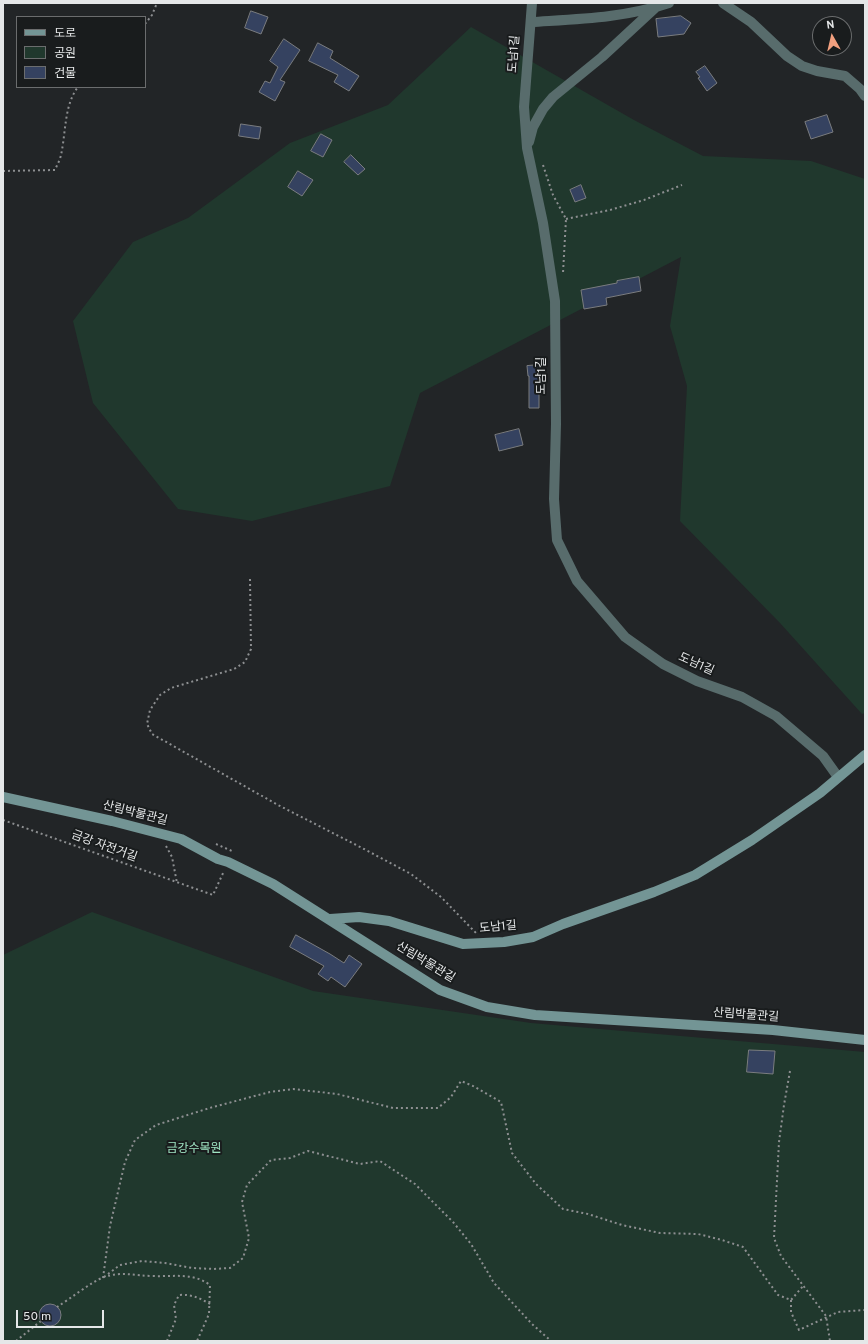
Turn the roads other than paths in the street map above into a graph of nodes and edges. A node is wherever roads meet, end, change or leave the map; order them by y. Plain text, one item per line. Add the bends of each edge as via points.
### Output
1 (532, 3) edge
2 (669, 3) edge
3 (724, 3) edge
4 (655, 8) junction
5 (531, 22) junction
6 (865, 96) edge
7 (527, 148) junction
8 (865, 755) edge
9 (838, 777) junction
10 (3, 797) edge
11 (330, 919) junction
12 (865, 1040) edge

1 - 5 street, 도남1길
2 - 4 street
3 - 6 street via 751,22 787,56 802,66 845,76
4 - 5 street via 617,15
4 - 7 street via 602,57 552,97 533,127
5 - 7 street, 도남1길 via 524,107
7 - 9 street, 도남1길 via 543,223 555,301 554,499 557,540 578,581 625,637 664,664 697,681 742,697 776,716 823,756
8 - 9 main road
9 - 11 main road, 도남1길 via 752,840 695,875 533,937 504,942 463,944 389,921 359,917
10 - 11 main road, 산림박물관길 via 180,839 273,884
11 - 12 main road, 산림박물관길 via 440,990 487,1006 535,1015 773,1030

